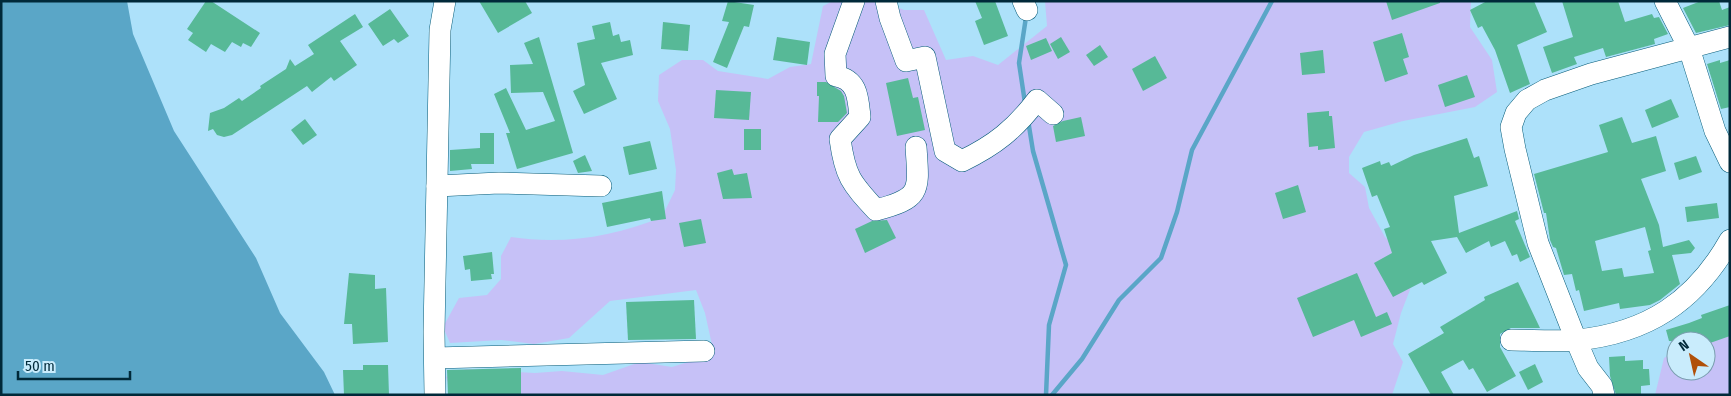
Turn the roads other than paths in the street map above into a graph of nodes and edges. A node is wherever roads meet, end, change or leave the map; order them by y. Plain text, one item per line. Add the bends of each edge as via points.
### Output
1 (445, 1) edge
2 (854, 1) edge
3 (886, 1) edge
4 (1665, 1) edge
5 (1730, 37) edge
6 (1689, 48) junction
7 (1053, 114) dead end
8 (916, 146) dead end
9 (1730, 162) edge
10 (437, 186) junction
11 (601, 186) dead end
12 (1730, 242) edge
13 (1511, 340) dead end
14 (1576, 340) junction
15 (704, 351) dead end
16 (435, 358) junction
17 (435, 395) edge
18 (1604, 395) edge

1 - 10 street via 440,30
2 - 8 street via 835,54 836,76 849,80 857,90 860,117 840,139 851,182 876,210 899,204 915,192 918,181
3 - 7 street via 906,61 925,57 945,151 962,161 990,148 1020,122 1037,100
4 - 6 street
5 - 6 street
6 - 9 street via 1715,131
6 - 14 street via 1545,90 1527,100 1516,113 1511,127 1538,243
10 - 11 street via 499,183
10 - 16 street
12 - 14 street via 1714,266 1674,307 1639,326
13 - 14 street
14 - 18 street
15 - 16 street
16 - 17 street

